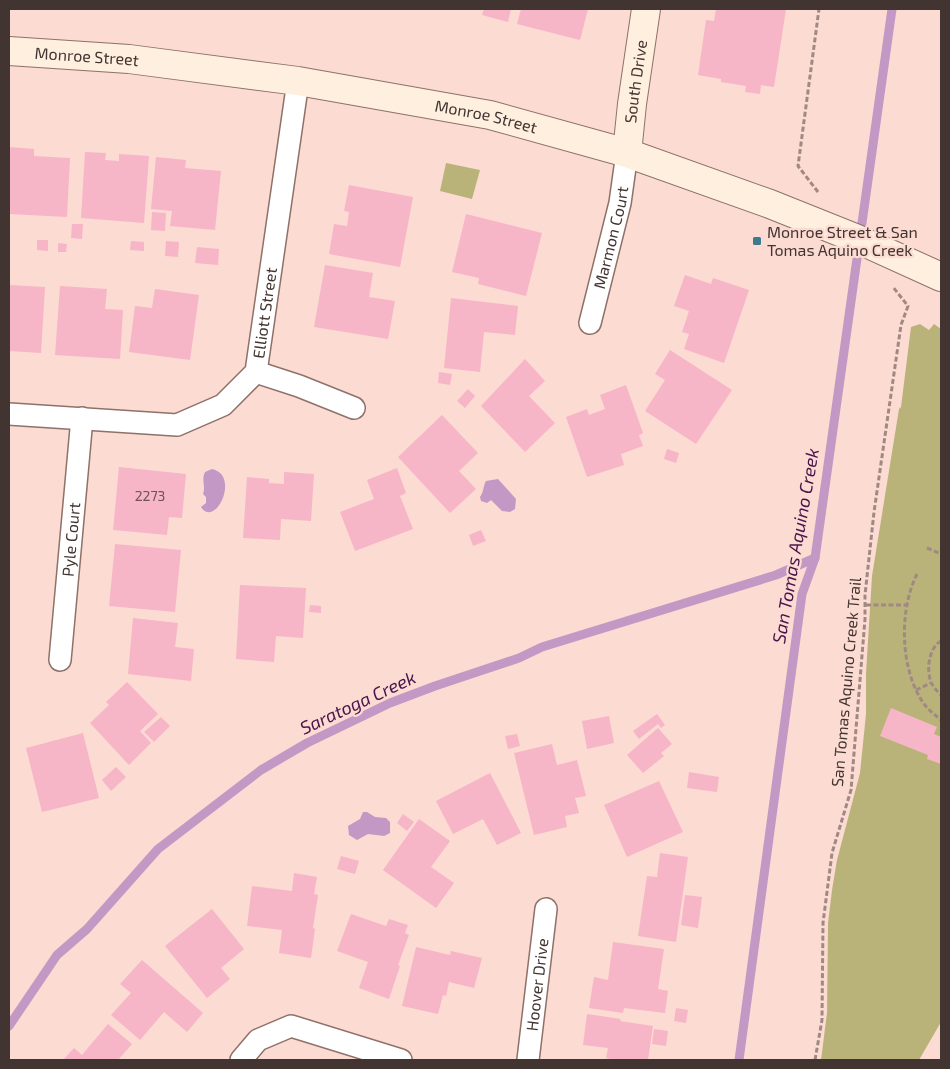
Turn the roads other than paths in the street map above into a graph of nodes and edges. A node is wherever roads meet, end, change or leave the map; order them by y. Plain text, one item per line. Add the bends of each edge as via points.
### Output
1 (646, 9) edge
2 (9, 50) edge
3 (298, 81) junction
4 (627, 152) junction
5 (941, 277) edge
6 (590, 323) dead end
7 (256, 372) junction
8 (354, 408) dead end
9 (9, 414) edge
10 (82, 418) junction
11 (60, 660) dead end
12 (546, 909) dead end
13 (240, 1060) edge
14 (401, 1060) edge
15 (528, 1060) edge

1 - 4 main road, South Drive
2 - 3 main road, Monroe Street via 129,59
3 - 4 main road, Monroe Street via 490,114
3 - 7 street, Elliott Street
4 - 5 main road, Monroe Street via 816,222
4 - 6 street, Marmon Court via 620,203
7 - 8 street
7 - 10 street, Elliott Street via 223,405 177,425
9 - 10 street, Elliott Street
10 - 11 street, Pyle Court
12 - 15 street, Hoover Drive
13 - 14 street via 258,1040 291,1026

